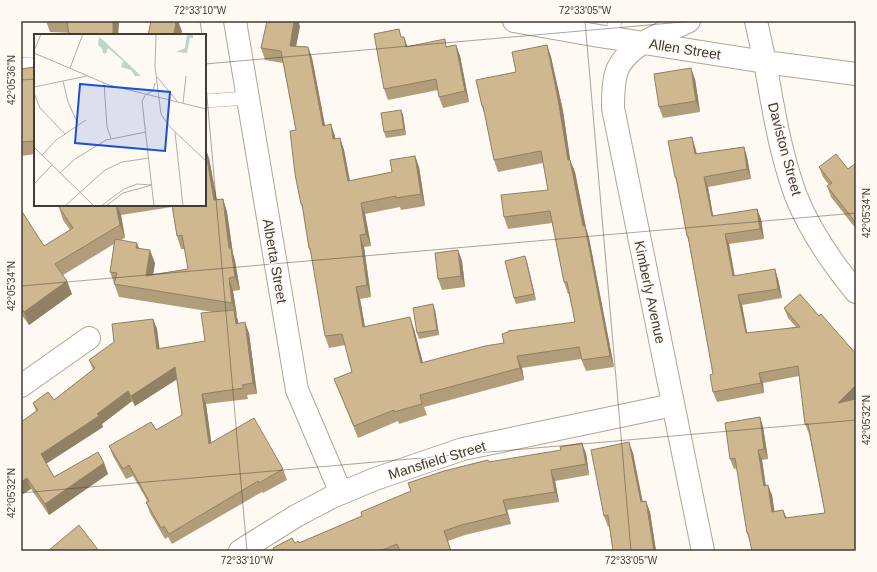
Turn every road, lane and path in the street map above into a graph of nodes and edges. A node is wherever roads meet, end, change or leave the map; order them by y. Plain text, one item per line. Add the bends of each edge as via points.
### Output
1 (235, 21) edge
2 (514, 21) edge
3 (689, 21) edge
4 (756, 21) edge
5 (614, 29) edge
6 (643, 42) junction
7 (765, 62) junction
8 (21, 64) edge
9 (34, 65) edge
10 (856, 74) edge
11 (248, 98) junction
12 (206, 101) edge
13 (856, 292) edge
14 (89, 338) dead end
15 (21, 386) edge
16 (673, 405) junction
17 (341, 493) junction
18 (240, 551) edge
19 (703, 551) edge

1 - 11 main road, Alberta Street
2 - 5 main road, Allen Street
3 - 6 main road, Kimberly Avenue
4 - 7 main road, Daviston Street
5 - 6 main road, Allen Street
6 - 7 main road, Allen Street
6 - 16 main road, Kimberly Avenue via 618,68 612,108
7 - 10 main road, Allen Street
7 - 13 main road, Daviston Street via 788,172 797,197 829,256
8 - 9 lane
11 - 12 lane
11 - 17 main road, Alberta Street via 297,390
14 - 15 main road
16 - 17 main road, Mansfield Street via 463,449
16 - 19 main road, Kimberly Avenue
17 - 18 main road, Mansfield Street via 296,516

